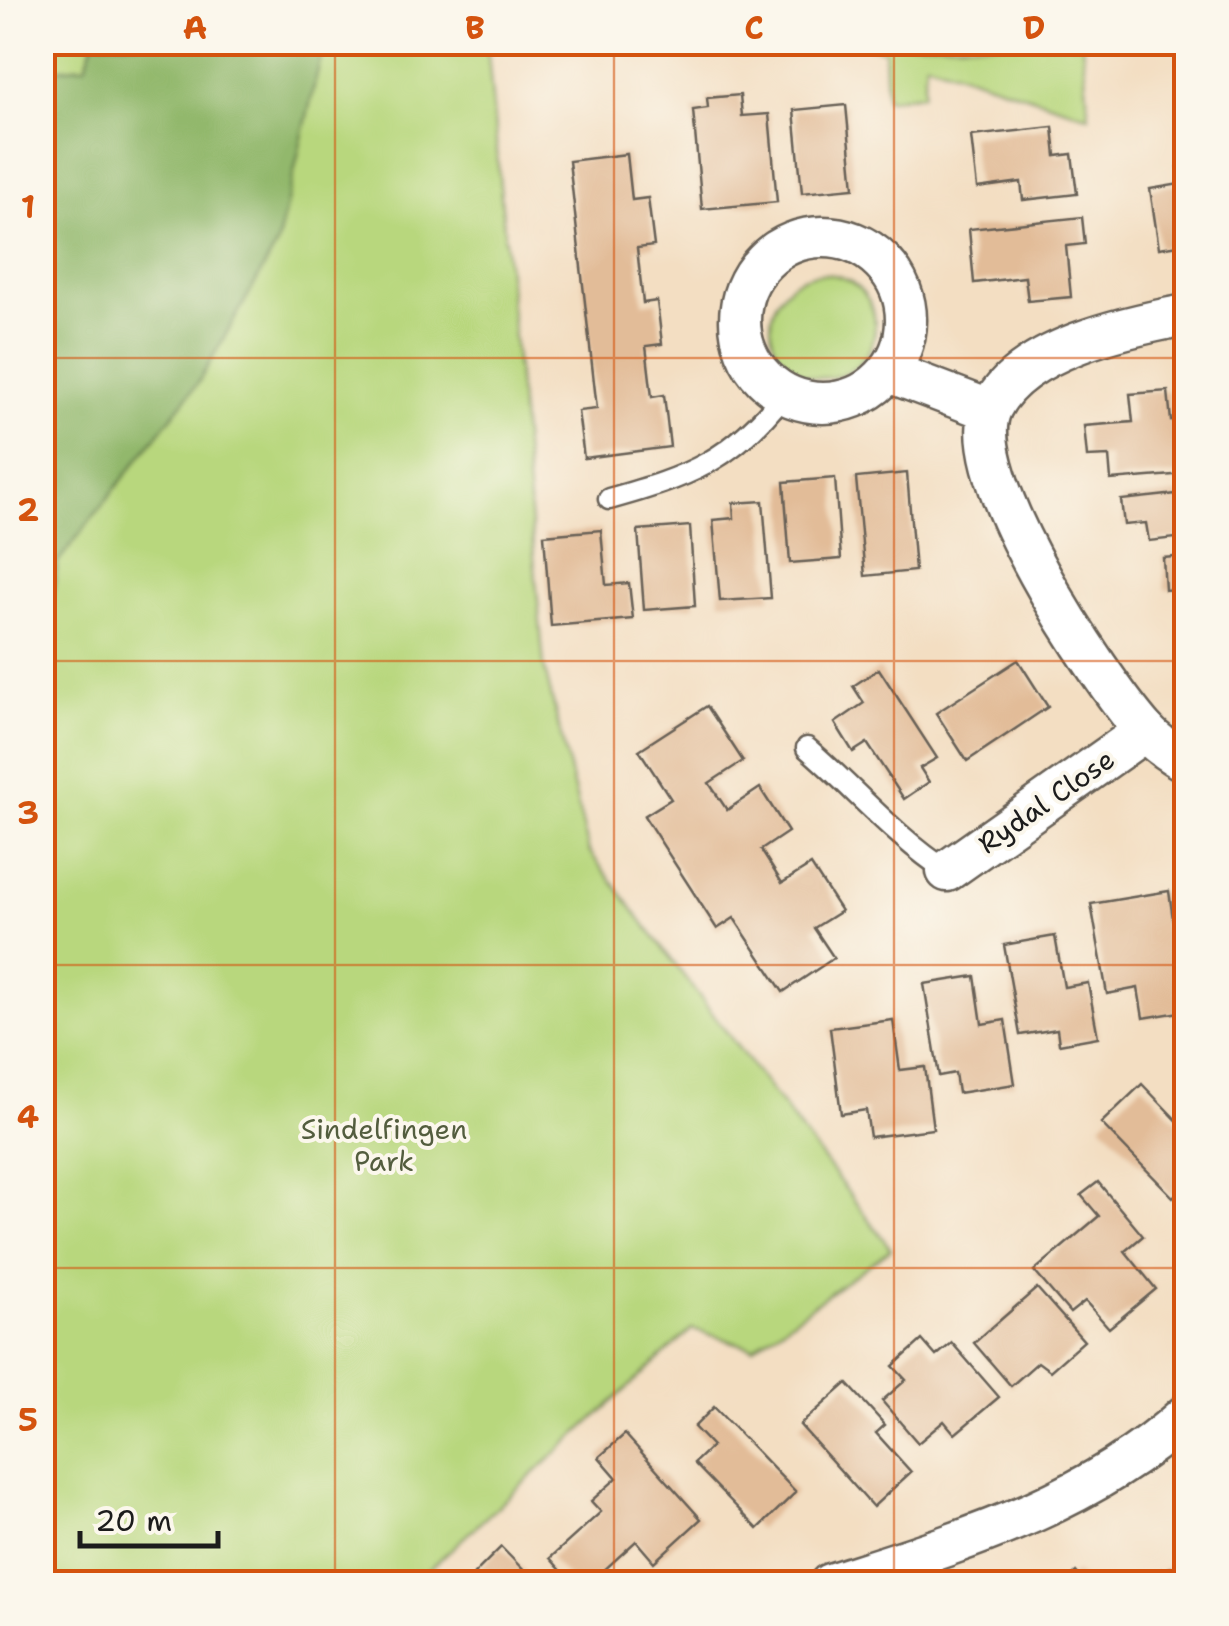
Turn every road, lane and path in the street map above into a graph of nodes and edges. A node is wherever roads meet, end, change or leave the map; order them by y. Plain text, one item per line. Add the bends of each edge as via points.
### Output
1 (1186, 315) edge
2 (889, 372) junction
3 (784, 394) junction
4 (990, 410) junction
5 (609, 499) dead end
6 (1146, 731) junction
7 (808, 748) dead end
8 (1186, 762) edge
9 (947, 871) joint
10 (1186, 1415) edge
11 (830, 1584) edge

1 - 4 street via 1086,341 1038,362 1007,384
2 - 3 street via 841,402
2 - 3 street via 904,341 899,284 880,258 855,242 824,236 796,241 770,256 742,301 746,351 761,376
2 - 4 street
3 - 5 lane via 736,446 677,480
4 - 6 street via 992,468 1018,535 1084,648
6 - 8 street
6 - 9 street, Rydal Close
7 - 9 lane via 896,833
10 - 11 street via 1110,1475 1017,1520

